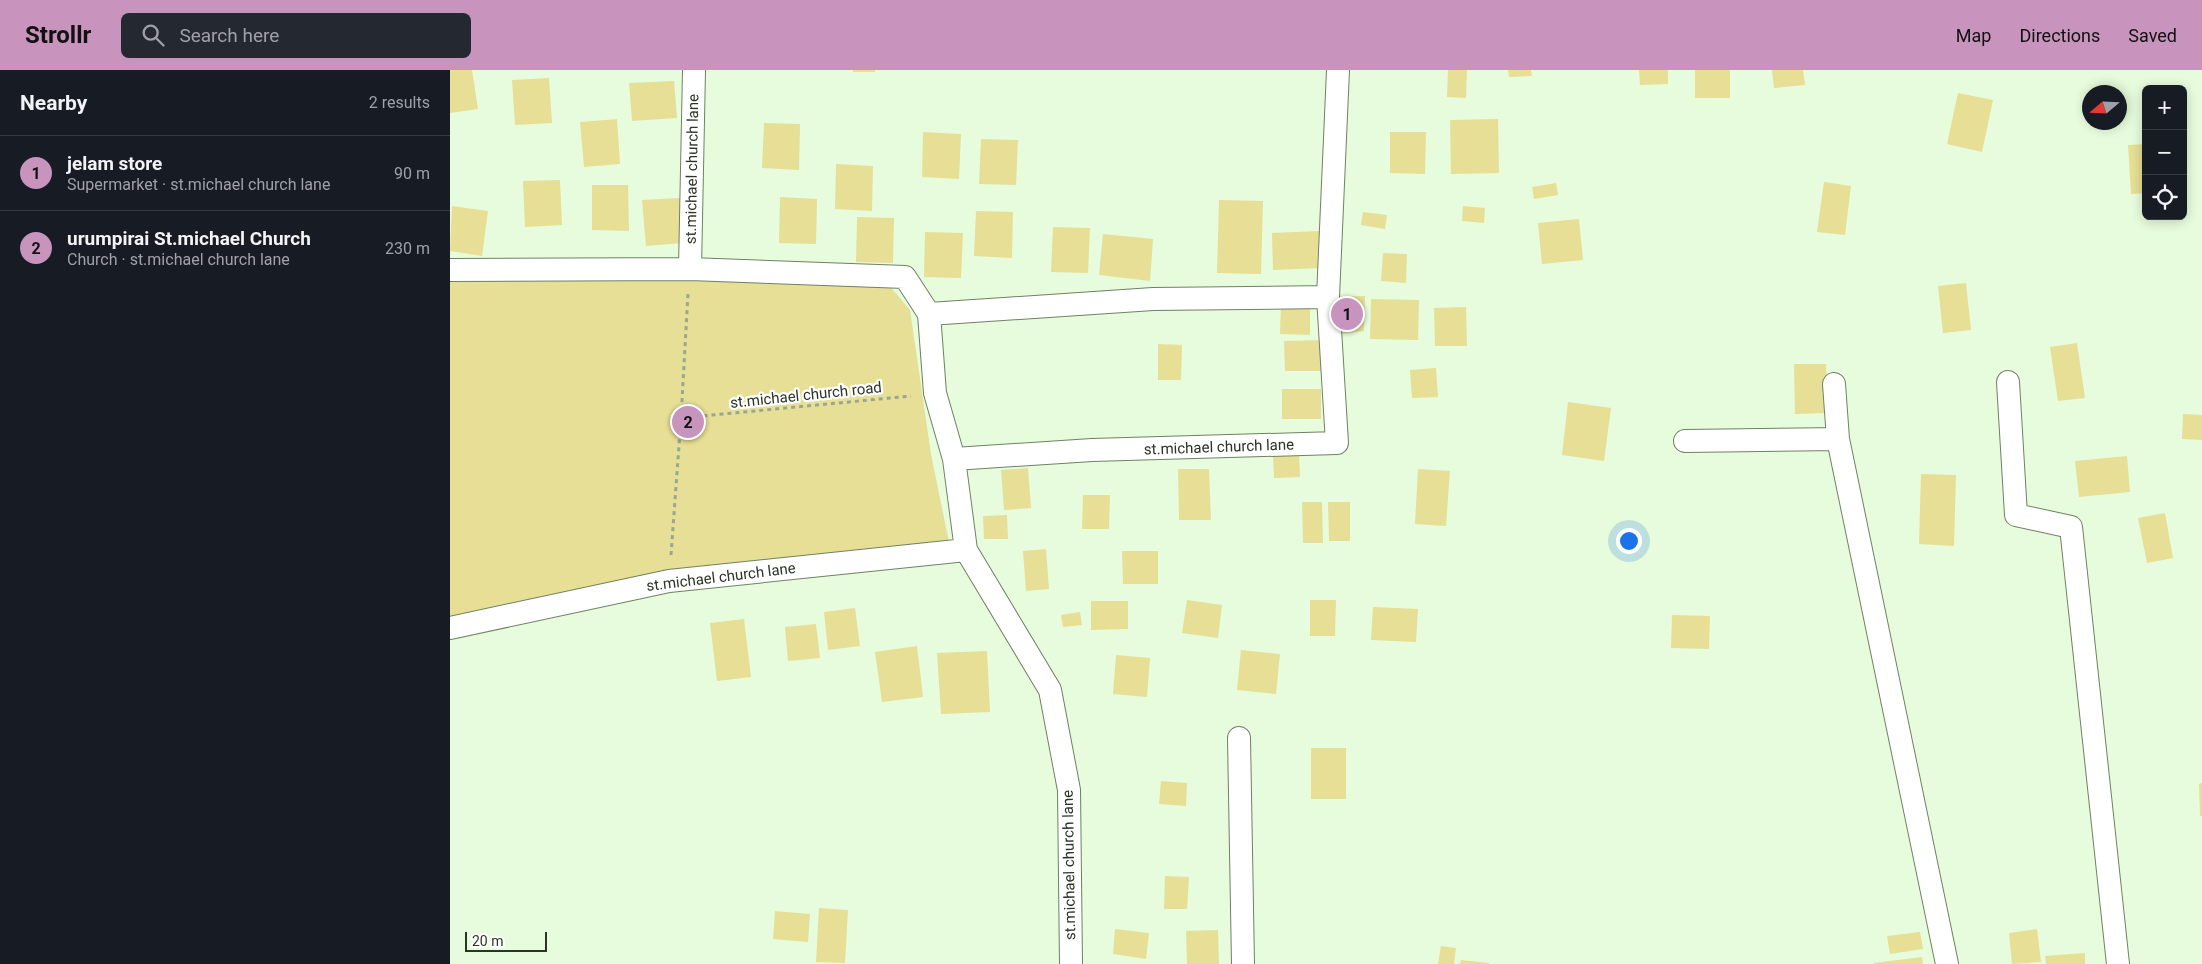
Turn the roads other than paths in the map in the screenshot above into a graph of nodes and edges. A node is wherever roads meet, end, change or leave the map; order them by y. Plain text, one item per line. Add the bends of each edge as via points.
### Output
1 (694, 70) edge
2 (1338, 70) edge
3 (690, 269) junction
4 (450, 270) edge
5 (1328, 297) junction
6 (929, 314) junction
7 (2008, 382) dead end
8 (1834, 384) dead end
9 (1838, 439) junction
10 (1685, 440) dead end
11 (954, 459) junction
12 (966, 550) junction
13 (450, 628) edge
14 (1239, 738) dead end
15 (1070, 964) edge
16 (1243, 964) edge
17 (1947, 964) edge
18 (2118, 964) edge

1 - 3 street, st.michael church lane
2 - 5 street
3 - 4 street, st.michael church lane
3 - 6 street, st.michael church lane via 905,277
5 - 6 street via 1144,300
5 - 11 street, st.michael church lane via 1337,443 1092,450
6 - 11 street, st.michael church lane via 934,393
7 - 18 street via 2016,515 2071,527
8 - 9 street
9 - 10 street
9 - 17 street
11 - 12 street, st.michael church lane
12 - 13 street, st.michael church lane via 669,581
12 - 15 street, st.michael church lane via 1050,690 1068,790
14 - 16 street

